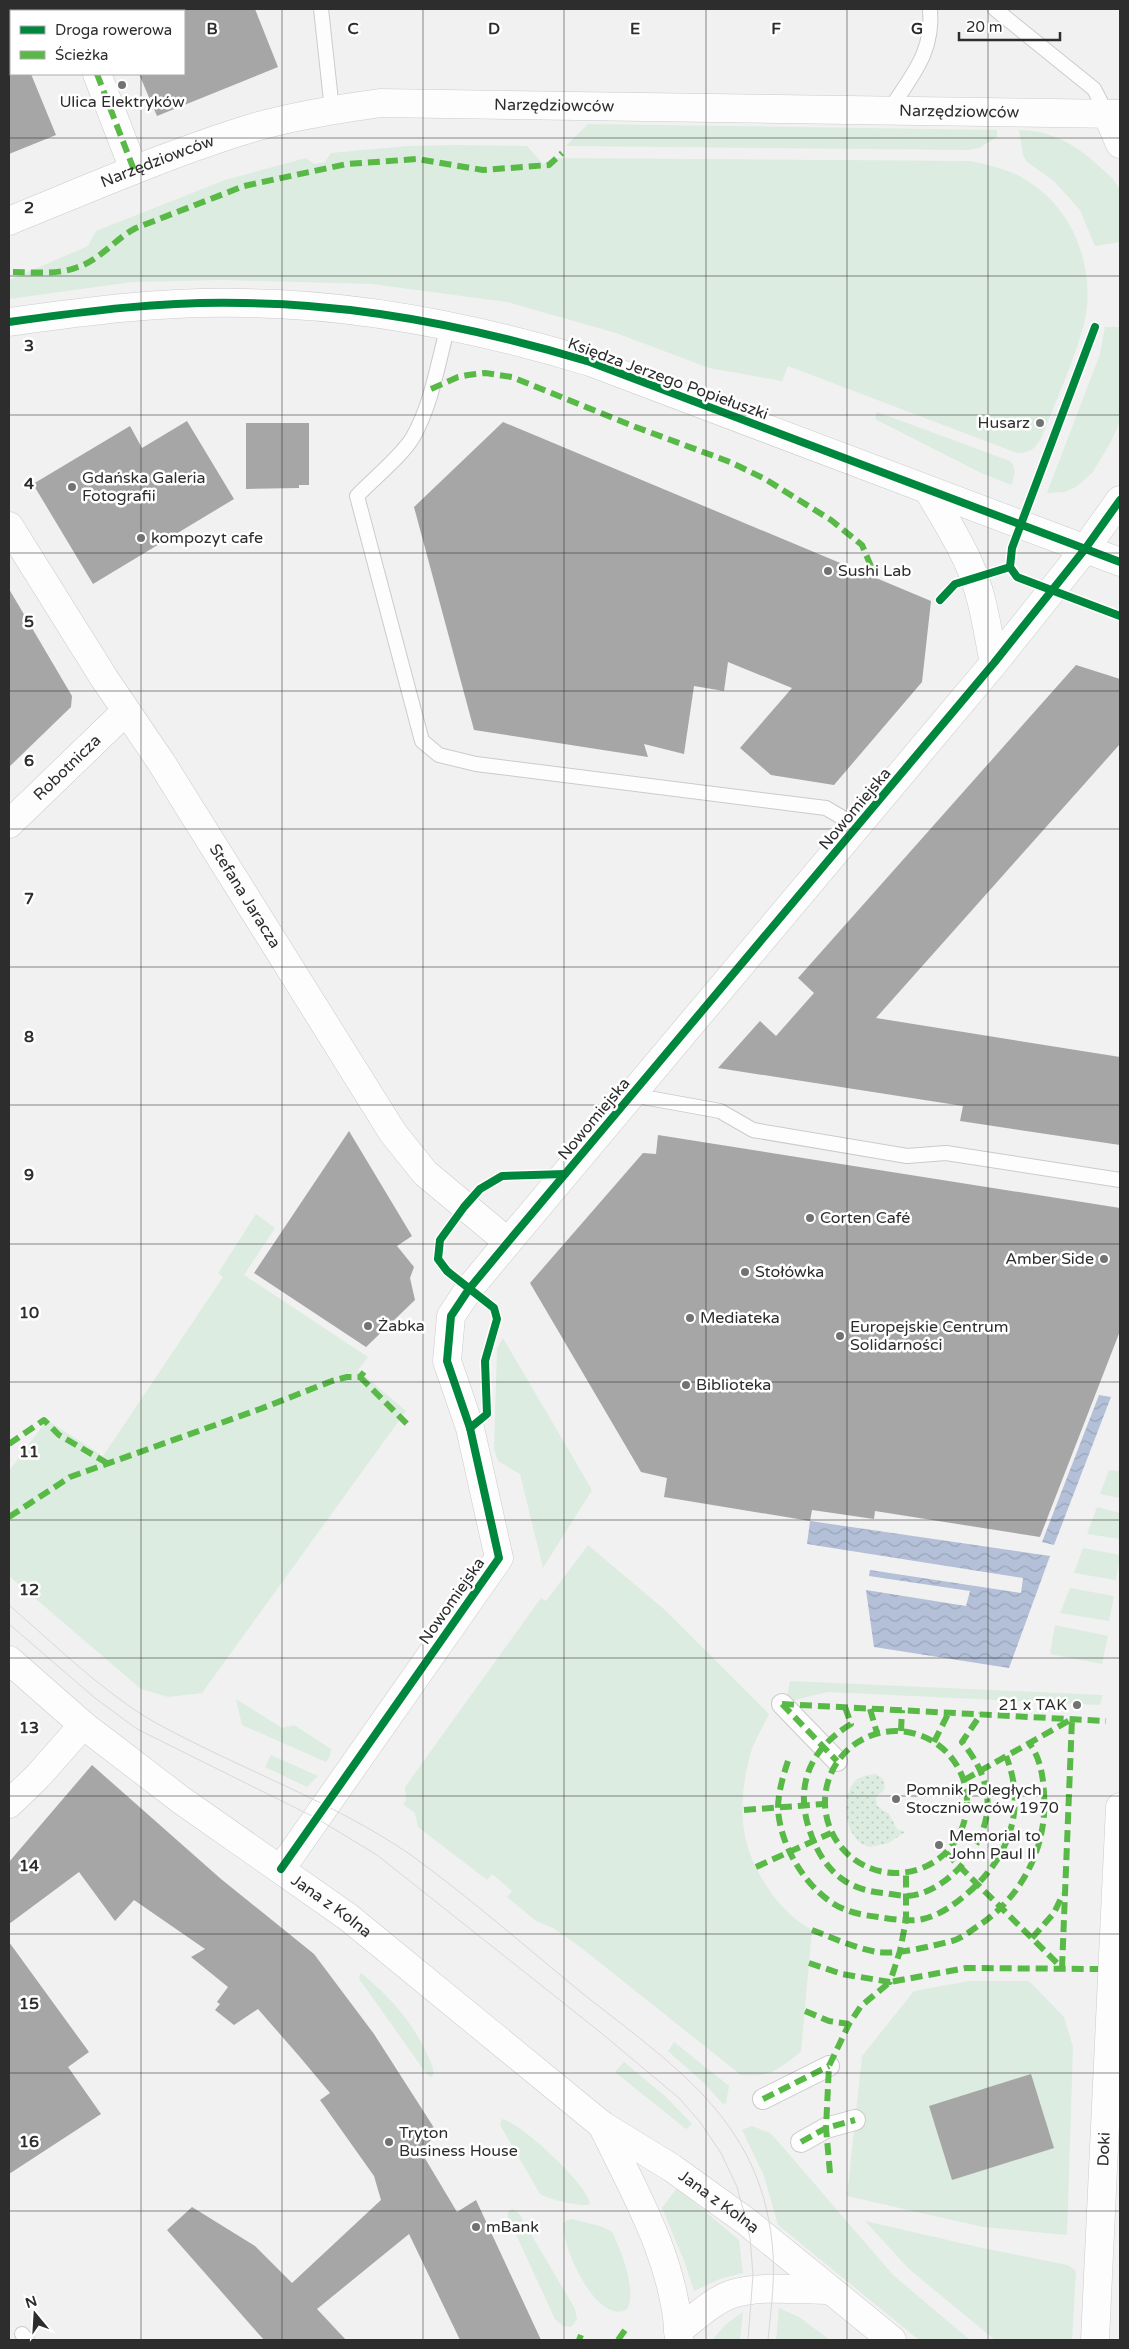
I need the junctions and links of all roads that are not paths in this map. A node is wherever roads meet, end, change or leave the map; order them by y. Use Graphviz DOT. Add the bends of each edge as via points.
graph roads {
  1 [pos="321,9"];
  2 [pos="930,9"];
  3 [pos="995,9"];
  4 [pos="97,75"];
  5 [pos="332,110"];
  6 [pos="889,111"];
  7 [pos="1114,114"];
  8 [pos="1120,144"];
  9 [pos="134,170"];
  10 [pos="9,221"];
  11 [pos="9,322"];
  12 [pos="448,326"];
  13 [pos="928,490"];
  14 [pos="1120,500"];
  15 [pos="9,526"];
  16 [pos="1084,549"];
  17 [pos="1120,562"];
  18 [pos="994,663"];
  19 [pos="126,711"];
  20 [pos="9,824"];
  21 [pos="858,827"];
  22 [pos="632,1096"];
  23 [pos="1120,1180"];
  24 [pos="508,1242"];
  25 [pos="9,1660"];
  26 [pos="782,1704"];
  27 [pos="83,1724"];
  28 [pos="837,1761"];
  29 [pos="9,1804"];
  30 [pos="1120,1807"];
  31 [pos="281,1869"];
  32 [pos="829,2066"];
  33 [pos="763,2099"];
  34 [pos="856,2120"];
  35 [pos="602,2125"];
  36 [pos="801,2142"];
  37 [pos="828,2290"];
  38 [pos="679,2336"];
  39 [pos="892,2340"];
  40 [pos="1096,2340"];
  1 -- 5 [label="lane"];
  2 -- 6 [label="lane" via="932,27 926,52"];
  3 -- 7 [label="lane" via="1094,89"];
  4 -- 9 [label="street"];
  5 -- 6 [label="street, Narzędziowców" via="380,103 427,102"];
  5 -- 9 [label="street, Narzędziowców" via="240,132"];
  6 -- 7 [label="street, Narzędziowców"];
  7 -- 8 [label="street"];
  9 -- 10 [label="street, Narzędziowców"];
  11 -- 12 [label="street, Księdza Jerzego Popiełuszki" via="104,308 243,302 346,310"];
  12 -- 13 [label="street, Księdza Jerzego Popiełuszki" via="590,362"];
  12 -- 21 [label="lane" via="431,389 412,438 357,496 422,741 440,755 476,764 826,808"];
  13 -- 16 [label="street, Księdza Jerzego Popiełuszki"];
  13 -- 18 [label="street" via="968,561"];
  14 -- 16 [label="street, Nowomiejska"];
  15 -- 19 [label="street, Stefana Jaracza"];
  16 -- 17 [label="street, Księdza Jerzego Popiełuszki"];
  16 -- 18 [label="street, Nowomiejska"];
  18 -- 21 [label="street, Nowomiejska"];
  19 -- 20 [label="street, Robotnicza"];
  19 -- 24 [label="street, Stefana Jaracza" via="392,1132 425,1173"];
  21 -- 22 [label="street, Nowomiejska"];
  22 -- 23 [label="lane" via="720,1111 753,1130 908,1156 946,1152"];
  22 -- 24 [label="street, Nowomiejska"];
  24 -- 31 [label="street, Nowomiejska" via="451,1316 446,1361 470,1428 499,1558"];
  25 -- 27 [label="street, Jana z Kolna"];
  26 -- 28 [label="street"];
  27 -- 29 [label="street"];
  27 -- 31 [label="street, Jana z Kolna" via="181,1800"];
  30 -- 40 [label="street, Doki"];
  31 -- 35 [label="street, Jana z Kolna" via="348,1917"];
  32 -- 33 [label="street"];
  34 -- 36 [label="street" via="826,2128"];
  35 -- 37 [label="street, Jana z Kolna" via="672,2168 740,2217"];
  35 -- 38 [label="street, Jana z Kolna" via="655,2232"];
  37 -- 38 [label="street" via="752,2290 732,2294 714,2303"];
  37 -- 39 [label="street, Jana z Kolna"];
}
